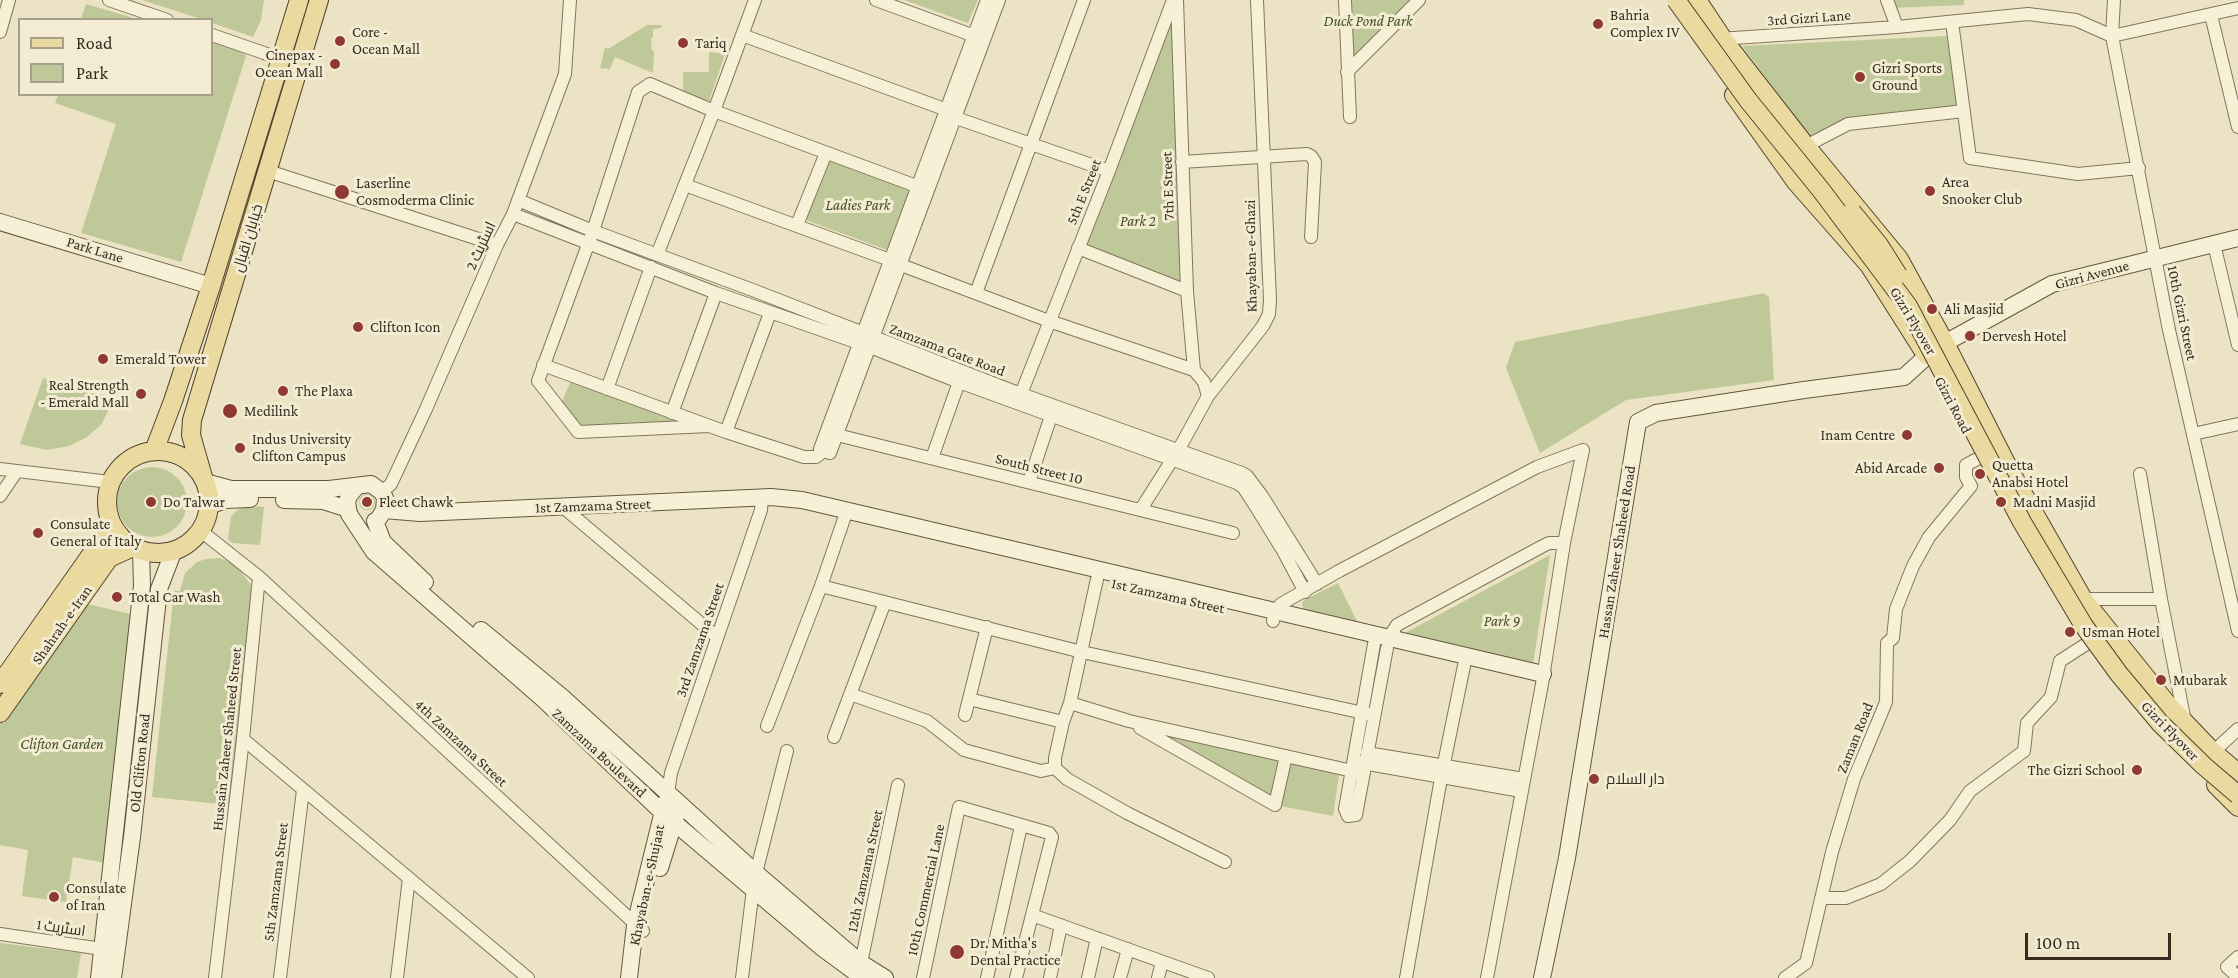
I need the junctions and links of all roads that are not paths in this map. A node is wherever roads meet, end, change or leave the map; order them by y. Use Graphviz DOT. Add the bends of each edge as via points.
graph roads {
  1 [pos="9,0"];
  2 [pos="109,0"];
  3 [pos="299,0"];
  4 [pos="319,0"];
  5 [pos="570,0"];
  6 [pos="755,0"];
  7 [pos="876,0"];
  8 [pos="987,0"];
  9 [pos="999,0"];
  10 [pos="1084,0"];
  11 [pos="1175,0"];
  12 [pos="1257,0"];
  13 [pos="1346,0"];
  14 [pos="1419,0"];
  15 [pos="1670,0"];
  16 [pos="1676,0"];
  17 [pos="1687,0"];
  18 [pos="1697,0"];
  19 [pos="1887,0"];
  20 [pos="2026,0"];
  21 [pos="2114,0"];
  22 [pos="2238,8"];
  23 [pos="2028,14"];
  24 [pos="2211,15"];
  25 [pos="161,18"];
  26 [pos="1952,22"];
  27 [pos="1897,27"];
  28 [pos="0,32"];
  29 [pos="213,35"];
  30 [pos="742,35"];
  31 [pos="2112,36"];
  32 [pos="979,38"];
  33 [pos="1722,38"];
  34 [pos="1700,47"];
  35 [pos="281,60"];
  36 [pos="1347,72"];
  37 [pos="714,111"];
  38 [pos="1964,111"];
  39 [pos="951,114"];
  40 [pos="1350,117"];
  41 [pos="2238,127"];
  42 [pos="1031,145"];
  43 [pos="1806,146"];
  44 [pos="826,153"];
  45 [pos="1263,157"];
  46 [pos="1182,162"];
  47 [pos="2139,168"];
  48 [pos="268,171"];
  49 [pos="1109,171"];
  50 [pos="685,185"];
  51 [pos="918,187"];
  52 [pos="518,200"];
  53 [pos="513,214"];
  54 [pos="0,222"];
  55 [pos="797,225"];
  56 [pos="909,228"];
  57 [pos="590,237"];
  58 [pos="1311,237"];
  59 [pos="2238,238"];
  60 [pos="626,244"];
  61 [pos="2214,244"];
  62 [pos="497,246"];
  63 [pos="1078,248"];
  64 [pos="657,255"];
  65 [pos="621,256"];
  66 [pos="2155,258"];
  67 [pos="896,263"];
  68 [pos="651,267"];
  69 [pos="211,286"];
  70 [pos="750,289"];
  71 [pos="1187,291"];
  72 [pos="716,293"];
  73 [pos="976,293"];
  74 [pos="744,303"];
  75 [pos="770,313"];
  76 [pos="1049,321"];
  77 [pos="867,341"];
  78 [pos="1945,343"];
  79 [pos="2238,345"];
  80 [pos="1927,356"];
  81 [pos="543,365"];
  82 [pos="937,368"];
  83 [pos="1194,370"];
  84 [pos="959,382"];
  85 [pos="607,389"];
  86 [pos="1021,394"];
  87 [pos="1208,396"];
  88 [pos="196,404"];
  89 [pos="672,413"];
  90 [pos="1051,416"];
  91 [pos="2238,424"];
  92 [pos="709,426"];
  93 [pos="163,428"];
  94 [pos="726,432"];
  95 [pos="2193,434"];
  96 [pos="837,435"];
  97 [pos="1179,449"];
  98 [pos="154,451"];
  99 [pos="824,451"];
  100 [pos="1981,457"];
  101 [pos="932,458"];
  102 [pos="1172,461"];
  103 [pos="0,469"];
  104 [pos="17,471"];
  105 [pos="2140,474"];
  106 [pos="204,479"];
  107 [pos="110,482"];
  108 [pos="1029,482"];
  109 [pos="357,486"];
  110 [pos="382,492"];
  111 [pos="0,496"];
  112 [pos="762,498"];
  113 [pos="209,506"];
  114 [pos="564,508"];
  115 [pos="1141,509"];
  116 [pos="349,512"];
  117 [pos="846,515"];
  118 [pos="380,516"];
  119 [pos="112,525"];
  120 [pos="201,531"];
  121 [pos="1233,533"];
  122 [pos="1564,543"];
  123 [pos="137,548"];
  124 [pos="174,550"];
  125 [pos="1036,560"];
  126 [pos="259,577"];
  127 [pos="1097,579"];
  128 [pos="1317,584"];
  129 [pos="822,586"];
  130 [pos="1148,586"];
  131 [pos="1305,592"];
  132 [pos="2083,599"];
  133 [pos="2161,599"];
  134 [pos="885,602"];
  135 [pos="1274,616"];
  136 [pos="987,627"];
  137 [pos="2238,630"];
  138 [pos="717,637"];
  139 [pos="1383,643"];
  140 [pos="2088,643"];
  141 [pos="1082,652"];
  142 [pos="1465,661"];
  143 [pos="1542,679"];
  144 [pos="0,684"];
  145 [pos="850,694"];
  146 [pos="969,699"];
  147 [pos="3,703"];
  148 [pos="1070,703"];
  149 [pos="1367,714"];
  150 [pos="965,715"];
  151 [pos="1063,722"];
  152 [pos="1129,722"];
  153 [pos="2185,722"];
  154 [pos="767,726"];
  155 [pos="2238,729"];
  156 [pos="834,737"];
  157 [pos="243,739"];
  158 [pos="787,752"];
  159 [pos="2213,752"];
  160 [pos="1286,756"];
  161 [pos="1360,765"];
  162 [pos="1055,768"];
  163 [pos="1442,773"];
  164 [pos="2238,774"];
  165 [pos="2238,781"];
  166 [pos="898,785"];
  167 [pos="1523,785"];
  168 [pos="303,790"];
  169 [pos="674,798"];
  170 [pos="2237,801"];
  171 [pos="669,817"];
  172 [pos="1021,826"];
  173 [pos="1224,862"];
  174 [pos="409,878"];
  175 [pos="754,881"];
  176 [pos="1821,898"];
  177 [pos="1032,915"];
  178 [pos="1062,925"];
  179 [pos="639,928"];
  180 [pos="0,934"];
  181 [pos="1097,938"];
  182 [pos="1128,949"];
  183 [pos="110,950"];
  184 [pos="2238,957"];
  185 [pos="1162,962"];
  186 [pos="512,964"];
  187 [pos="860,974"];
  188 [pos="1190,975"];
  189 [pos="2238,977"];
  190 [pos="99,978"];
  191 [pos="113,978"];
  192 [pos="215,978"];
  193 [pos="280,978"];
  194 [pos="397,978"];
  195 [pos="511,978"];
  196 [pos="528,978"];
  197 [pos="629,978"];
  198 [pos="638,978"];
  199 [pos="741,978"];
  200 [pos="885,978"];
  201 [pos="922,978"];
  202 [pos="987,978"];
  203 [pos="1016,978"];
  204 [pos="1050,978"];
  205 [pos="1088,978"];
  206 [pos="1120,978"];
  207 [pos="1158,978"];
  208 [pos="1208,978"];
  209 [pos="1406,978"];
  210 [pos="1486,978"];
  211 [pos="1542,978"];
  212 [pos="1785,978"];
  1 -- 28 [label="street"];
  2 -- 25 [label="street"];
  3 -- 35 [label="main road, خیابان اقبال"];
  4 -- 48 [label="main road, خیابان اقبال"];
  5 -- 52 [label="street, اسٹریٹ 2" via="565,74"];
  6 -- 30 [label="street"];
  7 -- 32 [label="street"];
  8 -- 32 [label="street"];
  9 -- 32 [label="street"];
  10 -- 42 [label="street"];
  11 -- 46 [label="street, 7th E Street"];
  11 -- 49 [label="street, 5th E Street"];
  12 -- 45 [label="street, Khayaban-e-Ghazi"];
  13 -- 36 [label="street"];
  14 -- 36 [label="street"];
  15 -- 34 [label="main road, Gizri Road"];
  16 -- 170 [label="main road, Gizri Flyover, bridge" via="1748,100 1908,306 2022,522 2084,626 2160,723"];
  17 -- 165 [label="main road, Gizri Flyover, bridge" via="1879,245 1919,308 2047,554 2085,615 2168,717"];
  18 -- 33 [label="main road, Gizri Road"];
  19 -- 27 [label="street"];
  20 -- 23 [label="street"];
  21 -- 31 [label="street, 10th Gizri Street"];
  22 -- 24 [label="street"];
  23 -- 26 [label="street, 3rd Gizri Lane"];
  23 -- 31 [label="street, 3rd Gizri Lane" via="2076,20"];
  24 -- 31 [label="street"];
  24 -- 41 [label="street"];
  26 -- 27 [label="street, 3rd Gizri Lane"];
  26 -- 38 [label="street"];
  27 -- 33 [label="street, 3rd Gizri Lane"];
  29 -- 35 [label="street"];
  30 -- 37 [label="street"];
  30 -- 39 [label="street"];
  31 -- 47 [label="street, 10th Gizri Street"];
  32 -- 39 [label="street"];
  33 -- 34 [label="street, 3rd Gizri Lane"];
  33 -- 43 [label="main road, Gizri Road"];
  34 -- 80 [label="main road, Gizri Road" via="1796,182 1869,265"];
  35 -- 69 [label="main road, خیابان اقبال"];
  36 -- 40 [label="street"];
  37 -- 44 [label="street"];
  37 -- 50 [label="street"];
  37 -- 57 [label="street" via="650,84 638,92"];
  38 -- 43 [label="street" via="1848,123"];
  38 -- 47 [label="street" via="1970,158 2078,174"];
  39 -- 42 [label="street"];
  39 -- 51 [label="street"];
  39 -- 56 [label="street"];
  42 -- 49 [label="street"];
  42 -- 73 [label="street"];
  43 -- 78 [label="main road, Gizri Road" via="1899,259"];
  44 -- 51 [label="street"];
  44 -- 55 [label="street"];
  45 -- 46 [label="street"];
  45 -- 58 [label="street" via="1307,154 1315,162"];
  45 -- 87 [label="street, Khayaban-e-Ghazi" via="1269,314"];
  46 -- 71 [label="street, 7th E Street"];
  47 -- 66 [label="street, 10th Gizri Street"];
  48 -- 62 [label="street"];
  48 -- 88 [label="main road, خیابان اقبال"];
  49 -- 63 [label="street, 5th E Street"];
  50 -- 55 [label="street"];
  50 -- 64 [label="street"];
  51 -- 56 [label="street"];
  52 -- 53 [label="street, اسٹریٹ 2"];
  52 -- 57 [label="street, Zamzama Gate Road"];
  53 -- 57 [label="street, Zamzama Gate Road"];
  53 -- 62 [label="street, اسٹریٹ 2"];
  54 -- 69 [label="street, Park Lane"];
  55 -- 67 [label="street"];
  56 -- 67 [label="street"];
  57 -- 60 [label="street, Zamzama Gate Road"];
  57 -- 65 [label="street, Zamzama Gate Road"];
  57 -- 81 [label="street"];
  59 -- 61 [label="street, Gizri Avenue"];
  60 -- 64 [label="street, Zamzama Gate Road"];
  60 -- 65 [label="street"];
  61 -- 66 [label="street, Gizri Avenue"];
  61 -- 79 [label="street"];
  62 -- 110 [label="street, اسٹریٹ 2" via="391,484"];
  63 -- 71 [label="street"];
  63 -- 76 [label="street, 5th E Street"];
  64 -- 70 [label="street, Zamzama Gate Road"];
  65 -- 68 [label="street, Zamzama Gate Road"];
  66 -- 78 [label="street, Gizri Avenue" via="2052,284"];
  66 -- 95 [label="street, 10th Gizri Street"];
  67 -- 73 [label="street"];
  67 -- 77 [label="street"];
  68 -- 72 [label="street, Zamzama Gate Road"];
  68 -- 85 [label="street"];
  69 -- 93 [label="main road, خیابان اقبال"];
  70 -- 74 [label="street"];
  70 -- 77 [label="street, Zamzama Gate Road"];
  71 -- 83 [label="street, 7th E Street"];
  72 -- 74 [label="street, Zamzama Gate Road"];
  72 -- 89 [label="street"];
  73 -- 76 [label="street"];
  74 -- 75 [label="street, Zamzama Gate Road"];
  75 -- 77 [label="street, Zamzama Gate Road"];
  75 -- 94 [label="street"];
  76 -- 83 [label="street"];
  76 -- 86 [label="street, 5th E Street"];
  77 -- 82 [label="street, Zamzama Gate Road"];
  77 -- 96 [label="street"];
  77 -- 99 [label="street" via="820,449"];
  78 -- 80 [label="street, Gizri Avenue"];
  78 -- 132 [label="main road, Gizri Road" via="2011,473"];
  80 -- 100 [label="main road, Gizri Road"];
  80 -- 211 [label="street, Hassan Zaheer Shaheed Road" via="1904,377 1656,413 1638,422 1567,858"];
  81 -- 85 [label="street"];
  81 -- 92 [label="street" via="538,381 578,432"];
  82 -- 84 [label="street, Zamzama Gate Road"];
  82 -- 86 [label="street, Zamzama Gate Road"];
  83 -- 87 [label="street" via="1204,382"];
  84 -- 90 [label="street, Zamzama Gate Road"];
  84 -- 101 [label="street"];
  85 -- 89 [label="street"];
  86 -- 97 [label="street, Zamzama Gate Road"];
  87 -- 97 [label="street, Khayaban-e-Ghazi"];
  88 -- 93 [label="main road" via="180,443 166,445"];
  88 -- 106 [label="main road, خیابان اقبال" via="191,435"];
  89 -- 92 [label="street"];
  90 -- 102 [label="street, Zamzama Gate Road"];
  90 -- 108 [label="street"];
  91 -- 95 [label="street"];
  92 -- 94 [label="street"];
  93 -- 98 [label="main road, خیابان اقبال"];
  94 -- 99 [label="street" via="804,458 816,458"];
  95 -- 137 [label="street, 10th Gizri Street"];
  96 -- 99 [label="street" via="830,453"];
  96 -- 101 [label="street, South Street 10"];
  97 -- 102 [label="street, Khayaban-e-Ghazi"];
  97 -- 128 [label="street, Zamzama Gate Road" via="1247,476"];
  98 -- 106 [label="main road" via="182,457"];
  98 -- 107 [label="main road" via="127,461"];
  100 -- 140 [label="main road, Gizri Road"];
  100 -- 176 [label="street, Zaman Road" via="1966,465 1971,486 1929,537 1896,609 1893,638 1887,643 1886,702 1854,778"];
  101 -- 108 [label="street, South Street 10"];
  102 -- 115 [label="street, Khayaban-e-Ghazi"];
  102 -- 131 [label="street, Zamzama Gate Road" via="1243,487"];
  103 -- 104 [label="street"];
  104 -- 107 [label="street"];
  104 -- 111 [label="street"];
  105 -- 133 [label="street"];
  106 -- 109 [label="street" via="231,489"];
  106 -- 113 [label="main road"];
  107 -- 119 [label="main road" via="107,506"];
  108 -- 115 [label="street, South Street 10"];
  109 -- 110 [label="street" via="372,484"];
  109 -- 116 [label="street" via="348,496"];
  110 -- 118 [label="street" via="385,498"];
  112 -- 114 [label="street, 1st Zamzama Street"];
  112 -- 117 [label="street, 1st Zamzama Street" via="802,500 805,510"];
  112 -- 138 [label="street, 3rd Zamzama Street"];
  113 -- 116 [label="street" via="244,499 323,501"];
  113 -- 120 [label="main road"];
  114 -- 118 [label="street, 1st Zamzama Street"];
  114 -- 138 [label="street"];
  115 -- 121 [label="street, South Street 10"];
  116 -- 118 [label="street" via="363,522"];
  116 -- 171 [label="street, Zamzama Boulevard" via="374,552"];
  117 -- 125 [label="street, 1st Zamzama Street"];
  117 -- 129 [label="street"];
  118 -- 169 [label="street, Zamzama Boulevard" via="382,542"];
  119 -- 123 [label="main road"];
  119 -- 144 [label="main road, Shahrah-e-Iran"];
  120 -- 124 [label="main road"];
  120 -- 126 [label="street"];
  122 -- 128 [label="street" via="1583,450 1537,466"];
  122 -- 139 [label="street" via="1550,543 1397,625"];
  122 -- 143 [label="street"];
  123 -- 124 [label="main road" via="158,553"];
  123 -- 147 [label="main road, Shahrah-e-Iran" via="109,558"];
  123 -- 183 [label="street, Old Clifton Road" via="142,585"];
  124 -- 183 [label="street, Old Clifton Road" via="159,589 132,837"];
  125 -- 127 [label="street, 1st Zamzama Street"];
  125 -- 130 [label="street, 1st Zamzama Street"];
  126 -- 157 [label="street, Hussain Zaheer Shaheed Street"];
  126 -- 179 [label="street, 4th Zamzama Street"];
  127 -- 130 [label="street, 1st Zamzama Street"];
  127 -- 141 [label="street"];
  128 -- 131 [label="street"];
  129 -- 134 [label="street"];
  129 -- 154 [label="street"];
  130 -- 135 [label="street, 1st Zamzama Street"];
  131 -- 135 [label="street" via="1281,604"];
  132 -- 133 [label="street"];
  132 -- 153 [label="main road, Gizri Road"];
  133 -- 153 [label="street"];
  134 -- 136 [label="street"];
  134 -- 145 [label="street"];
  135 -- 139 [label="street, 1st Zamzama Street"];
  136 -- 141 [label="street"];
  136 -- 146 [label="street"];
  138 -- 169 [label="street, 3rd Zamzama Street" via="671,773"];
  139 -- 142 [label="street, 1st Zamzama Street"];
  139 -- 149 [label="street"];
  140 -- 170 [label="main road, Gizri Road" via="2150,720"];
  140 -- 176 [label="street" via="2060,661 2050,697 2027,723 2024,751 1970,791 1950,820 1910,861 1881,884 1846,898"];
  141 -- 148 [label="street"];
  141 -- 149 [label="street"];
  142 -- 143 [label="street, 1st Zamzama Street"];
  142 -- 163 [label="street"];
  143 -- 167 [label="street"];
  145 -- 156 [label="street"];
  145 -- 162 [label="street" via="927,722 964,750 1041,771"];
  146 -- 150 [label="street"];
  146 -- 151 [label="street"];
  148 -- 151 [label="street"];
  148 -- 152 [label="street"];
  149 -- 161 [label="street"];
  151 -- 162 [label="street"];
  152 -- 160 [label="street"];
  152 -- 160 [label="street" via="1275,805"];
  153 -- 159 [label="main road, Gizri Road"];
  155 -- 159 [label="street"];
  157 -- 168 [label="street"];
  157 -- 192 [label="street, Hussain Zaheer Shaheed Street"];
  158 -- 175 [label="street"];
  159 -- 164 [label="main road, Gizri Road"];
  160 -- 161 [label="street"];
  161 -- 163 [label="street"];
  162 -- 173 [label="street" via="1107,802"];
  163 -- 167 [label="street"];
  163 -- 209 [label="street"];
  166 -- 187 [label="street, 12th Zamzama Street"];
  167 -- 210 [label="street"];
  168 -- 174 [label="street"];
  168 -- 193 [label="street, 5th Zamzama Street"];
  169 -- 171 [label="street, Khayaban-e-Shujaat"];
  169 -- 175 [label="street, Zamzama Boulevard"];
  171 -- 175 [label="street, Zamzama Boulevard"];
  171 -- 179 [label="street, Khayaban-e-Shujaat"];
  172 -- 177 [label="street" via="1052,837"];
  172 -- 201 [label="street, 10th Commercial Lane" via="959,807"];
  172 -- 202 [label="street"];
  174 -- 186 [label="street"];
  174 -- 194 [label="street"];
  175 -- 187 [label="street, Zamzama Boulevard"];
  175 -- 199 [label="street"];
  176 -- 212 [label="street, Zaman Road" via="1806,963"];
  177 -- 178 [label="street"];
  177 -- 203 [label="street"];
  178 -- 181 [label="street"];
  178 -- 204 [label="street"];
  179 -- 197 [label="street, Khayaban-e-Shujaat"];
  179 -- 198 [label="street, Khayaban-e-Shujaat"];
  180 -- 183 [label="street, اسٹریٹ 1"];
  181 -- 182 [label="street"];
  181 -- 205 [label="street"];
  182 -- 185 [label="street"];
  182 -- 206 [label="street"];
  183 -- 190 [label="street, Old Clifton Road"];
  183 -- 191 [label="street, Old Clifton Road"];
  184 -- 189 [label="street" via="2227,967"];
  185 -- 188 [label="street"];
  185 -- 207 [label="street"];
  186 -- 195 [label="street"];
  186 -- 196 [label="street"];
  187 -- 200 [label="street, Zamzama Boulevard"];
  188 -- 208 [label="street"];
}
